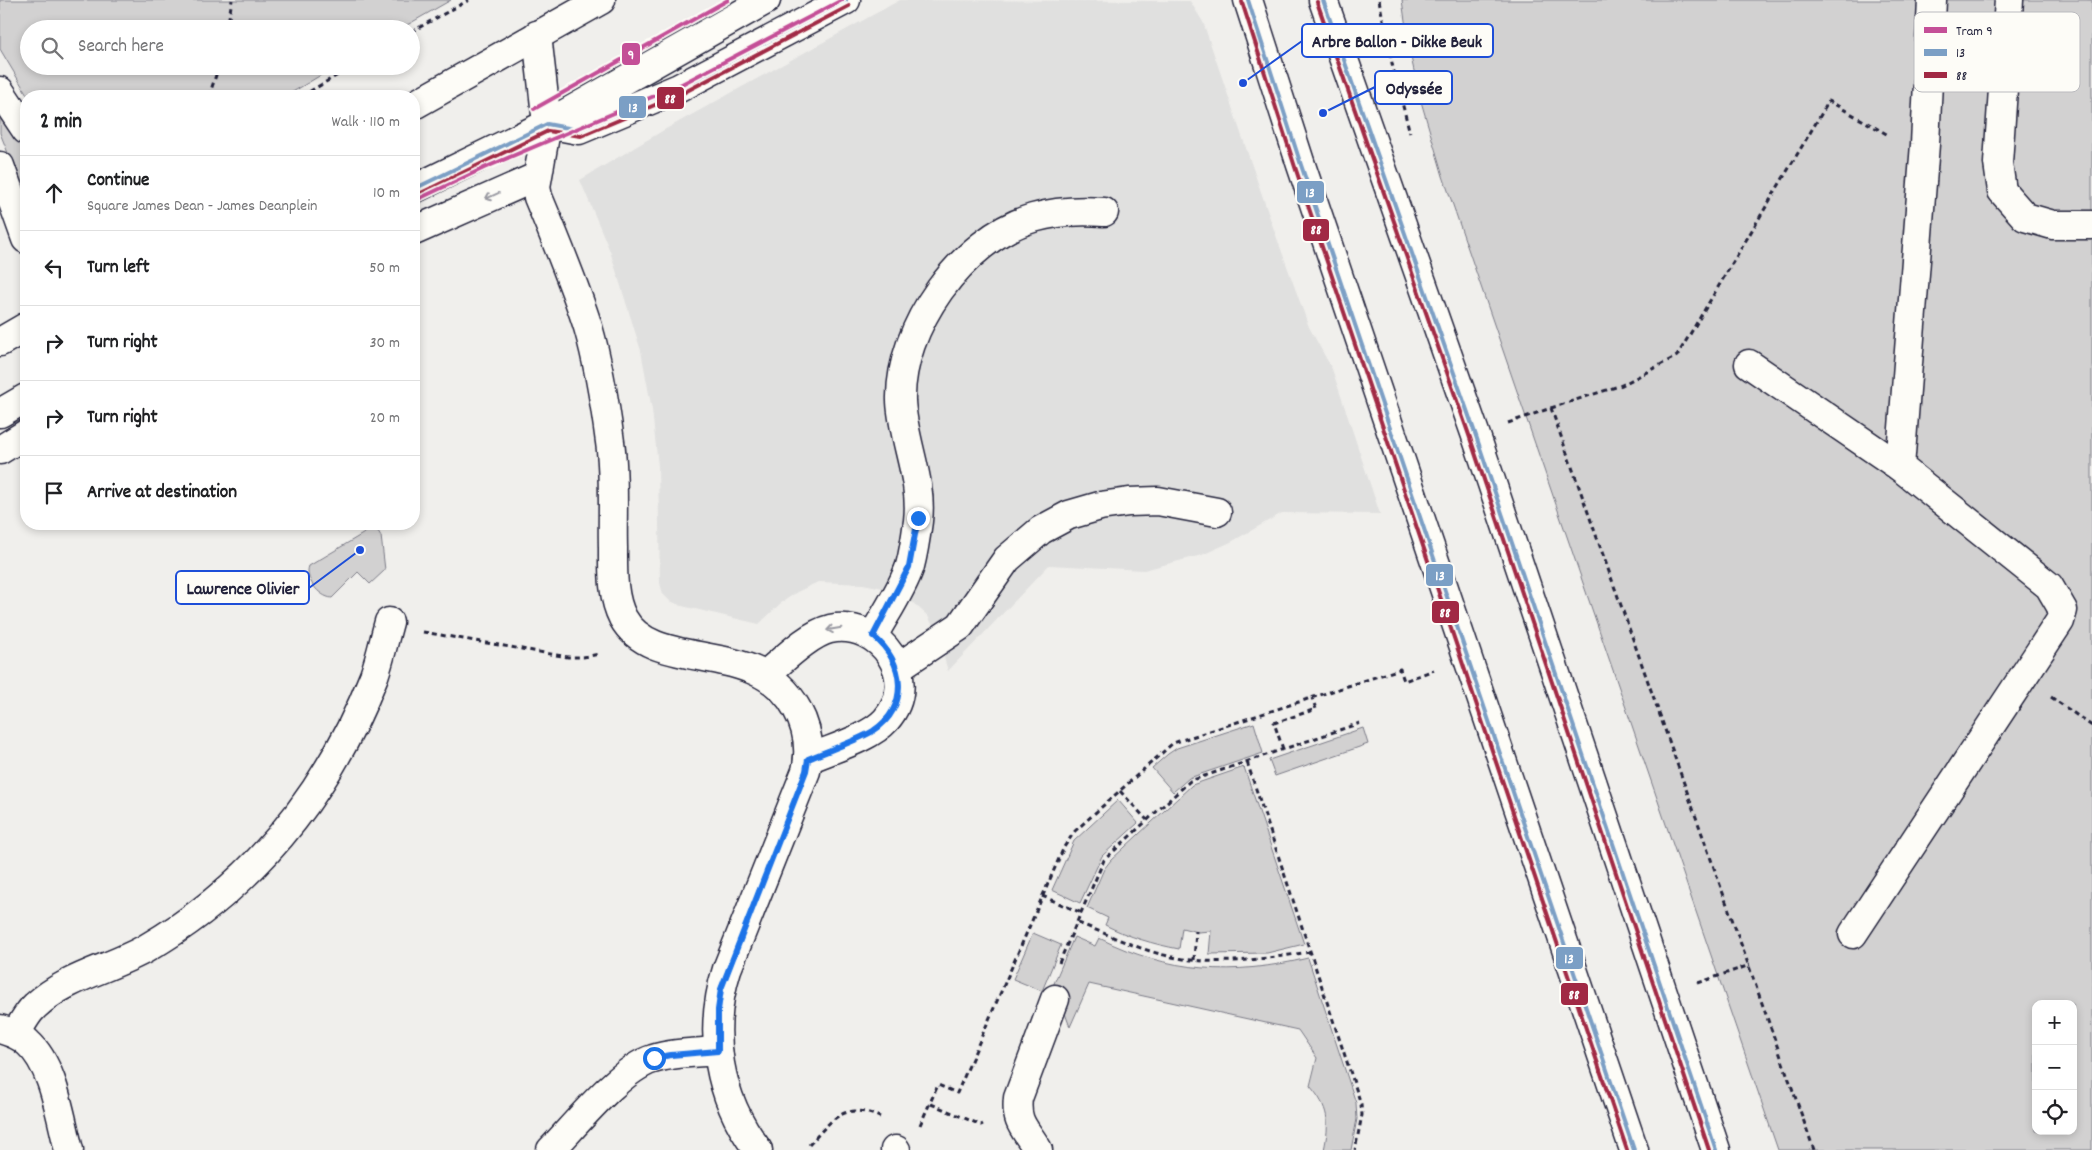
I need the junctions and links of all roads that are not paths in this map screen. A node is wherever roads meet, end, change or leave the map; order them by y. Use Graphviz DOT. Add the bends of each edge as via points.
graph roads {
  1 [pos="601,0"];
  2 [pos="766,0"];
  3 [pos="846,0"];
  4 [pos="1248,0"];
  5 [pos="1323,0"];
  6 [pos="537,35"];
  7 [pos="0,91"];
  8 [pos="1928,92"];
  9 [pos="2003,92"];
  10 [pos="420,102"];
  11 [pos="20,121"];
  12 [pos="547,124"];
  13 [pos="0,166"];
  14 [pos="536,177"];
  15 [pos="420,187"];
  16 [pos="1104,212"];
  17 [pos="20,222"];
  18 [pos="2092,225"];
  19 [pos="420,228"];
  20 [pos="20,330"];
  21 [pos="0,342"];
  22 [pos="1749,364"];
  23 [pos="20,401"];
  24 [pos="0,413"];
  25 [pos="20,438"];
  26 [pos="0,450"];
  27 [pos="1900,467"];
  28 [pos="1217,512"];
  29 [pos="389,622"];
  30 [pos="873,636"];
  31 [pos="897,668"];
  32 [pos="765,675"];
  33 [pos="808,759"];
  34 [pos="1853,934"];
  35 [pos="1055,999"];
  36 [pos="8,1031"];
  37 [pos="718,1051"];
  38 [pos="69,1150"];
  39 [pos="551,1150"];
  40 [pos="758,1150"];
  41 [pos="1038,1150"];
  42 [pos="1634,1150"];
  43 [pos="1716,1150"];
  1 -- 6 [label="main road"];
  2 -- 12 [label="main road"];
  3 -- 12 [label="main road" via="679,88 579,130"];
  4 -- 42 [label="main road"];
  5 -- 43 [label="main road" via="1475,433"];
  6 -- 10 [label="main road"];
  6 -- 12 [label="main road"];
  7 -- 11 [label="main road"];
  8 -- 27 [label="main road"];
  9 -- 18 [label="main road" via="1998,163 2002,191 2025,217 2053,225"];
  12 -- 14 [label="main road"];
  12 -- 15 [label="main road"];
  13 -- 17 [label="main road"];
  14 -- 19 [label="main road, one-way"];
  14 -- 32 [label="main road" via="538,197 578,296 597,365 611,444 613,573 624,619 632,630 663,647 740,664"];
  16 -- 30 [label="main road" via="1056,212 1002,231 976,249 952,274 922,318 904,372 901,400 918,494 915,543 909,567"];
  20 -- 21 [label="main road"];
  22 -- 27 [label="main road"];
  23 -- 24 [label="main road"];
  25 -- 26 [label="main road"];
  27 -- 34 [label="main road" via="2050,586 2063,610 2060,621"];
  28 -- 31 [label="main road" via="1158,501 1100,506 1069,516 1041,530 1007,559 960,626"];
  29 -- 36 [label="main road" via="363,703 336,757 279,841 202,912 144,949 71,981 36,1005"];
  30 -- 31 [label="main road" via="884,645"];
  30 -- 32 [label="main road, one-way" via="843,627 828,630 813,636"];
  31 -- 33 [label="main road" via="900,686 896,703 887,719 873,731"];
  32 -- 33 [label="main road" via="782,686 804,722"];
  33 -- 37 [label="main road" via="723,982 718,1010"];
  35 -- 41 [label="main road" via="1017,1104 1019,1122"];
  36 -- 38 [label="main road" via="28,1042 39,1056 48,1074"];
  37 -- 39 [label="main road" via="671,1055 640,1064 625,1074"];
  37 -- 40 [label="main road" via="729,1099 738,1120"];
}
